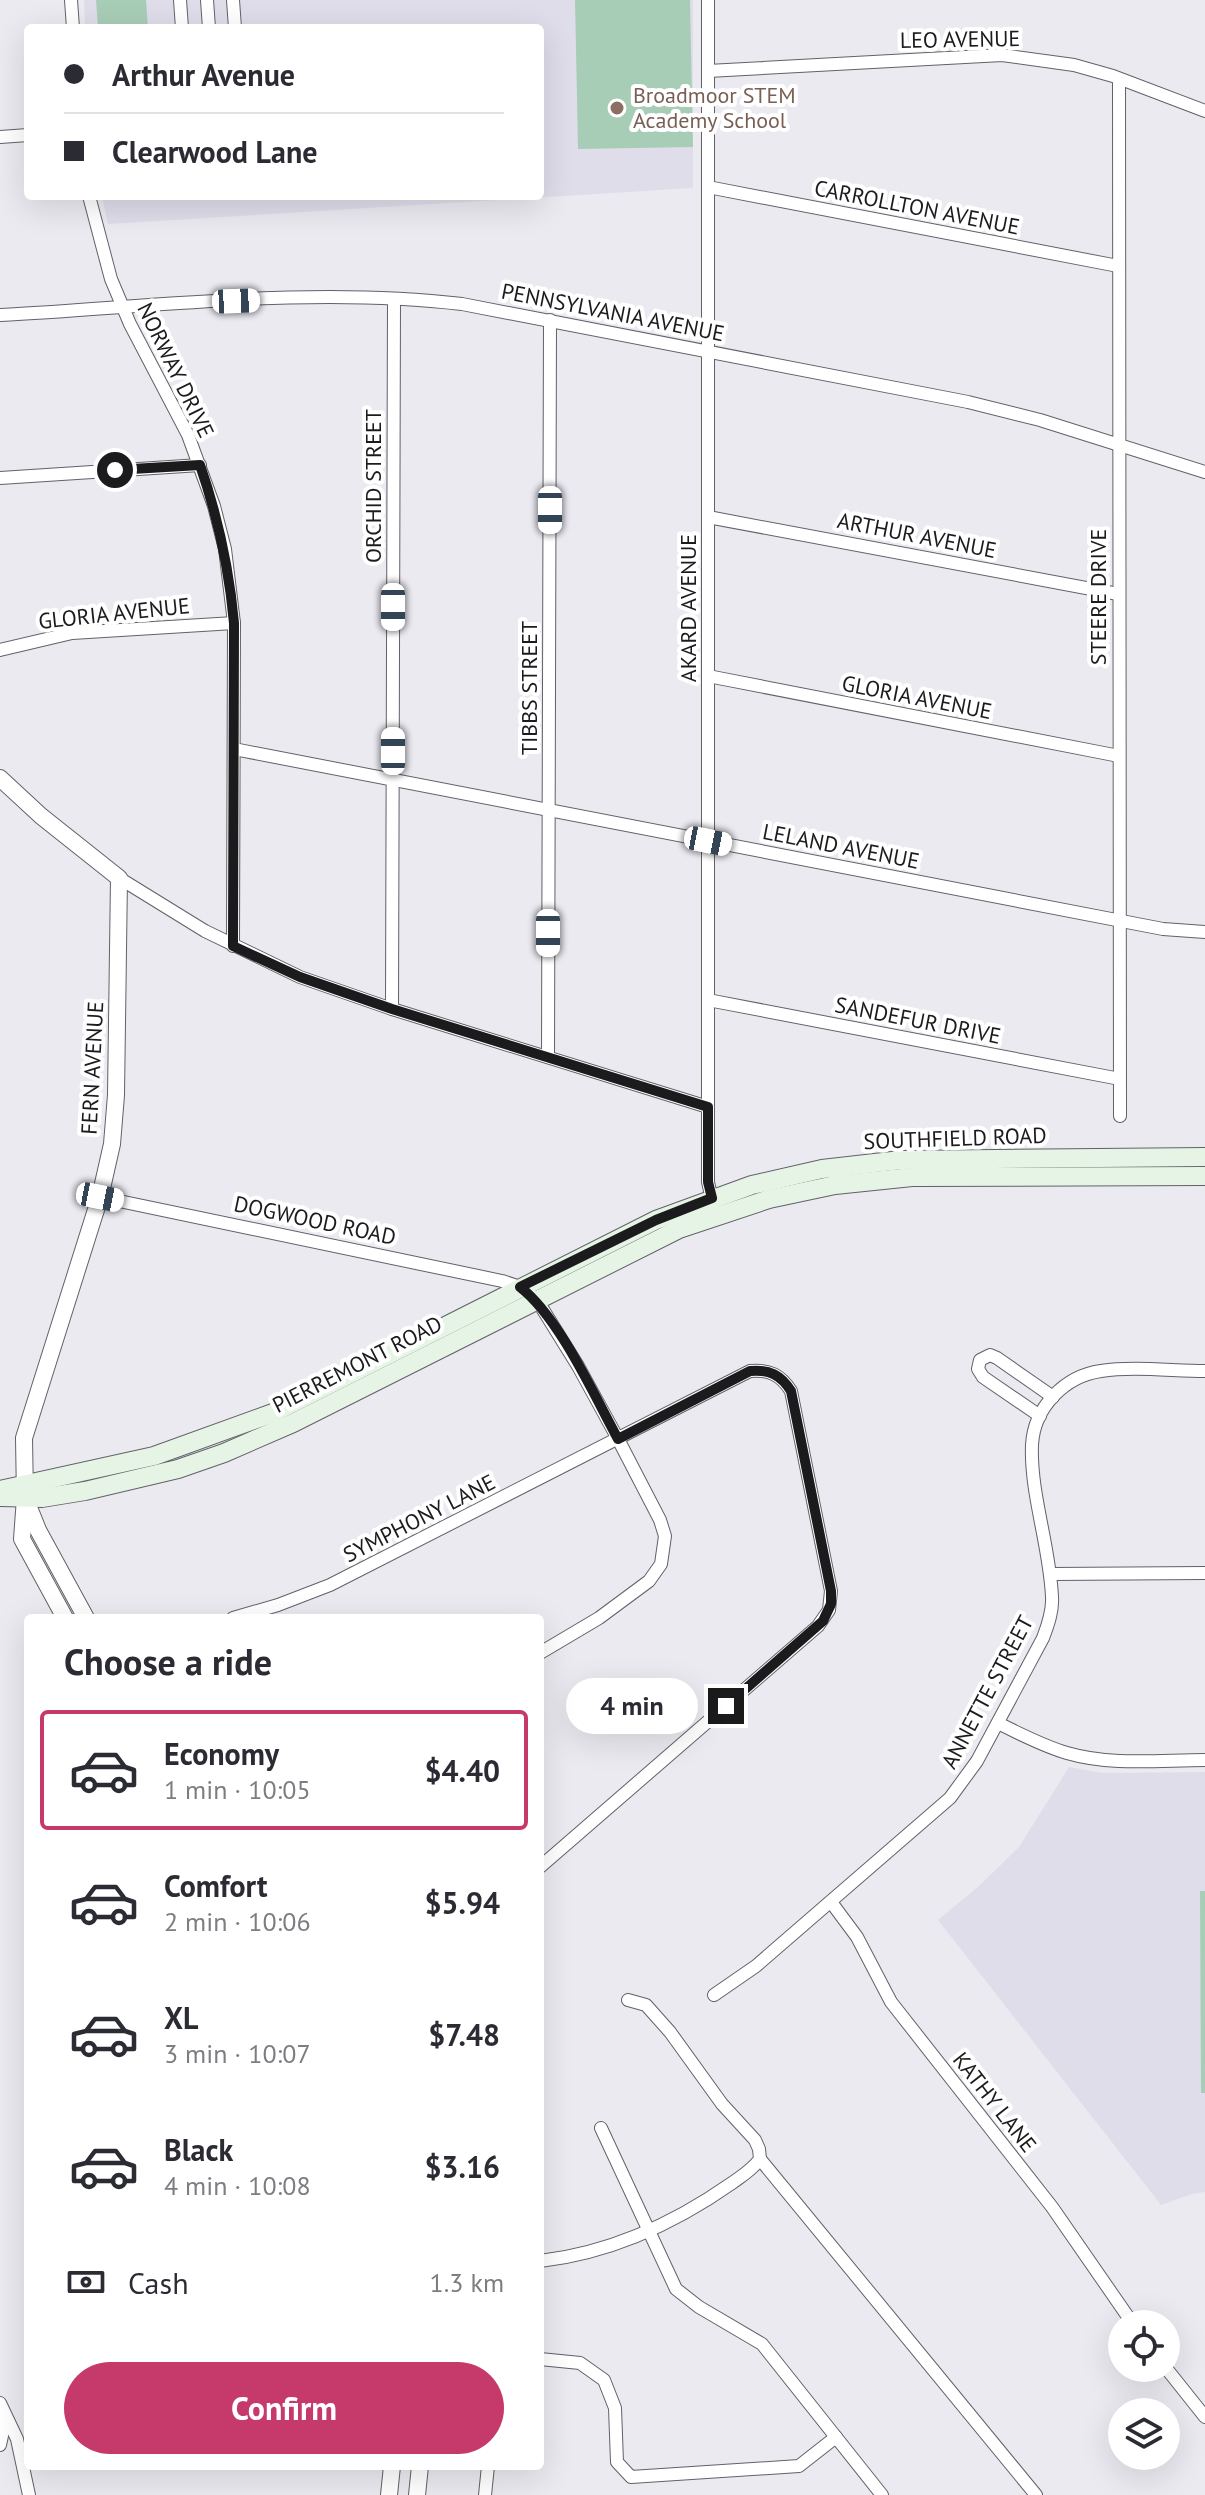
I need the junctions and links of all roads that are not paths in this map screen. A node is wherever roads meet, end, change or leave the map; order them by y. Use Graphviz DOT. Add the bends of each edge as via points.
graph roads {
  1 [pos="71,0"];
  2 [pos="180,0"];
  3 [pos="207,0"];
  4 [pos="233,0"];
  5 [pos="708,0"];
  6 [pos="73,24"];
  7 [pos="182,24"];
  8 [pos="209,24"];
  9 [pos="235,24"];
  10 [pos="708,71"];
  11 [pos="1119,79"];
  12 [pos="1205,111"];
  13 [pos="24,135"];
  14 [pos="0,137"];
  15 [pos="708,187"];
  16 [pos="90,200"];
  17 [pos="1118,266"];
  18 [pos="394,299"];
  19 [pos="123,308"];
  20 [pos="0,315"];
  21 [pos="550,320"];
  22 [pos="708,351"];
  23 [pos="1118,445"];
  24 [pos="200,465"];
  25 [pos="1205,472"];
  26 [pos="0,478"];
  27 [pos="708,517"];
  28 [pos="1118,594"];
  29 [pos="234,623"];
  30 [pos="0,650"];
  31 [pos="708,676"];
  32 [pos="234,749"];
  33 [pos="1119,756"];
  34 [pos="0,778"];
  35 [pos="393,779"];
  36 [pos="548,810"];
  37 [pos="708,841"];
  38 [pos="119,878"];
  39 [pos="1120,921"];
  40 [pos="1205,932"];
  41 [pos="233,946"];
  42 [pos="708,1000"];
  43 [pos="392,1009"];
  44 [pos="548,1057"];
  45 [pos="1120,1079"];
  46 [pos="708,1107"];
  47 [pos="1120,1116"];
  48 [pos="1205,1157"];
  49 [pos="1118,1167"];
  50 [pos="1205,1176"];
  51 [pos="100,1197"];
  52 [pos="714,1206"];
  53 [pos="520,1287"];
  54 [pos="537,1300"];
  55 [pos="475,1321"];
  56 [pos="1205,1371"];
  57 [pos="1053,1397"];
  58 [pos="1040,1416"];
  59 [pos="618,1439"];
  60 [pos="0,1490"];
  61 [pos="25,1492"];
  62 [pos="0,1497"];
  63 [pos="1205,1573"];
  64 [pos="1050,1574"];
  65 [pos="63,1614"];
  66 [pos="84,1614"];
  67 [pos="247,1614"];
  68 [pos="544,1651"];
  69 [pos="998,1723"];
  70 [pos="1205,1760"];
  71 [pos="544,1864"];
  72 [pos="831,1902"];
  73 [pos="714,1995"];
  74 [pos="628,2000"];
  75 [pos="601,2128"];
  76 [pos="760,2159"];
  77 [pos="649,2230"];
  78 [pos="544,2261"];
  79 [pos="1123,2310"];
  80 [pos="544,2359"];
  81 [pos="1177,2382"];
  82 [pos="3,2409"];
  83 [pos="1205,2417"];
  84 [pos="836,2437"];
  85 [pos="0,2445"];
  86 [pos="392,2470"];
  87 [pos="420,2470"];
  88 [pos="488,2470"];
  89 [pos="29,2495"];
  90 [pos="389,2495"];
  91 [pos="417,2495"];
  92 [pos="485,2495"];
  93 [pos="882,2495"];
  94 [pos="1036,2495"];
  1 -- 6 [label="street"];
  2 -- 7 [label="street"];
  3 -- 8 [label="street"];
  4 -- 9 [label="street"];
  5 -- 10 [label="street, AKARD AVENUE"];
  10 -- 11 [label="street, LEO AVENUE" via="1002,55 1074,65"];
  10 -- 15 [label="street, AKARD AVENUE"];
  11 -- 12 [label="street, LEO AVENUE"];
  11 -- 17 [label="street, STEERE DRIVE"];
  13 -- 14 [label="street"];
  15 -- 17 [label="street, CARROLLTON AVENUE"];
  15 -- 22 [label="street, AKARD AVENUE"];
  16 -- 19 [label="street, NORWAY DRIVE"];
  17 -- 23 [label="street, STEERE DRIVE"];
  18 -- 19 [label="street, PENNSYLVANIA AVENUE" via="296,298"];
  18 -- 21 [label="street, PENNSYLVANIA AVENUE" via="462,304"];
  18 -- 35 [label="street, ORCHID STREET"];
  19 -- 20 [label="street, PENNSYLVANIA AVENUE"];
  19 -- 24 [label="street, NORWAY DRIVE"];
  21 -- 22 [label="street, PENNSYLVANIA AVENUE"];
  21 -- 36 [label="street, TIBBS STREET"];
  22 -- 23 [label="street, PENNSYLVANIA AVENUE" via="968,402"];
  22 -- 27 [label="street, AKARD AVENUE"];
  23 -- 25 [label="street, PENNSYLVANIA AVENUE"];
  23 -- 28 [label="street, STEERE DRIVE"];
  24 -- 26 [label="street"];
  24 -- 29 [label="street, NORWAY DRIVE" via="225,549"];
  27 -- 28 [label="street, ARTHUR AVENUE"];
  27 -- 31 [label="street, AKARD AVENUE"];
  28 -- 33 [label="street, STEERE DRIVE"];
  29 -- 30 [label="street, GLORIA AVENUE" via="72,633"];
  29 -- 32 [label="street, NORWAY DRIVE"];
  31 -- 33 [label="street, GLORIA AVENUE"];
  31 -- 37 [label="street, AKARD AVENUE"];
  32 -- 35 [label="street, LELAND AVENUE"];
  32 -- 41 [label="street, NORWAY DRIVE"];
  33 -- 39 [label="street, STEERE DRIVE"];
  34 -- 38 [label="street"];
  35 -- 36 [label="street, LELAND AVENUE"];
  35 -- 43 [label="street, ORCHID STREET"];
  36 -- 37 [label="street, LELAND AVENUE"];
  36 -- 44 [label="street, TIBBS STREET"];
  37 -- 39 [label="street, LELAND AVENUE"];
  37 -- 42 [label="street, AKARD AVENUE"];
  38 -- 41 [label="street"];
  38 -- 51 [label="street, FERN AVENUE" via="115,1115"];
  39 -- 40 [label="street, LELAND AVENUE"];
  39 -- 45 [label="street, STEERE DRIVE"];
  41 -- 43 [label="street" via="300,977"];
  42 -- 45 [label="street, SANDEFUR DRIVE"];
  42 -- 46 [label="street, AKARD AVENUE"];
  43 -- 44 [label="street"];
  44 -- 46 [label="street"];
  45 -- 47 [label="street, STEERE DRIVE"];
  46 -- 52 [label="street, AKARD AVENUE" via="708,1182"];
  48 -- 49 [label="main road, SOUTHFIELD ROAD"];
  49 -- 50 [label="main road, SOUTHFIELD ROAD"];
  49 -- 52 [label="main road, SOUTHFIELD ROAD" via="997,1168 901,1160 846,1175 797,1174"];
  51 -- 53 [label="street, DOGWOOD ROAD"];
  51 -- 61 [label="street, FERN AVENUE" via="24,1438"];
  52 -- 53 [label="main road, PIERREMONT ROAD" via="656,1220"];
  52 -- 54 [label="main road, PIERREMONT ROAD"];
  53 -- 54 [label="street"];
  53 -- 55 [label="main road, PIERREMONT ROAD"];
  54 -- 55 [label="main road, PIERREMONT ROAD"];
  54 -- 59 [label="street"];
  55 -- 61 [label="main road, PIERREMONT ROAD" via="290,1415 261,1439 178,1469 85,1491"];
  56 -- 57 [label="street" via="1104,1370 1078,1377"];
  57 -- 58 [label="street, ANNETTE STREET"];
  57 -- 58 [label="street" via="997,1358 980,1360 983,1377"];
  58 -- 64 [label="street, ANNETTE STREET" via="1032,1456"];
  59 -- 67 [label="street, SYMPHONY LANE" via="330,1585"];
  59 -- 68 [label="street" via="660,1520 665,1545 661,1564 649,1581"];
  59 -- 71 [label="street, SYMPHONY LANE" via="750,1371 772,1372 782,1379 791,1391 831,1604 818,1626"];
  60 -- 61 [label="main road, PIERREMONT ROAD"];
  61 -- 62 [label="main road, PIERREMONT ROAD"];
  61 -- 65 [label="street, FERN AVENUE" via="22,1539"];
  61 -- 66 [label="street, FERN AVENUE" via="38,1530"];
  63 -- 64 [label="street"];
  64 -- 69 [label="street, ANNETTE STREET" via="1052,1600 1043,1638"];
  69 -- 70 [label="street" via="1082,1757"];
  69 -- 72 [label="street, ANNETTE STREET" via="950,1798"];
  72 -- 73 [label="street, ANNETTE STREET"];
  72 -- 79 [label="street, KATHY LANE" via="857,1937 891,2002 1052,2207"];
  74 -- 76 [label="street" via="646,2005 670,2032 755,2140"];
  75 -- 77 [label="street"];
  76 -- 77 [label="street" via="713,2197"];
  76 -- 94 [label="street"];
  77 -- 78 [label="street" via="613,2246"];
  77 -- 84 [label="street" via="676,2289 762,2344"];
  80 -- 84 [label="street" via="580,2363 604,2380 615,2408 617,2462 631,2477 799,2466"];
  81 -- 83 [label="street"];
  82 -- 85 [label="street"];
  82 -- 89 [label="street" via="17,2439"];
  84 -- 93 [label="street"];
  86 -- 90 [label="street"];
  87 -- 91 [label="street"];
  88 -- 92 [label="street"];
}
